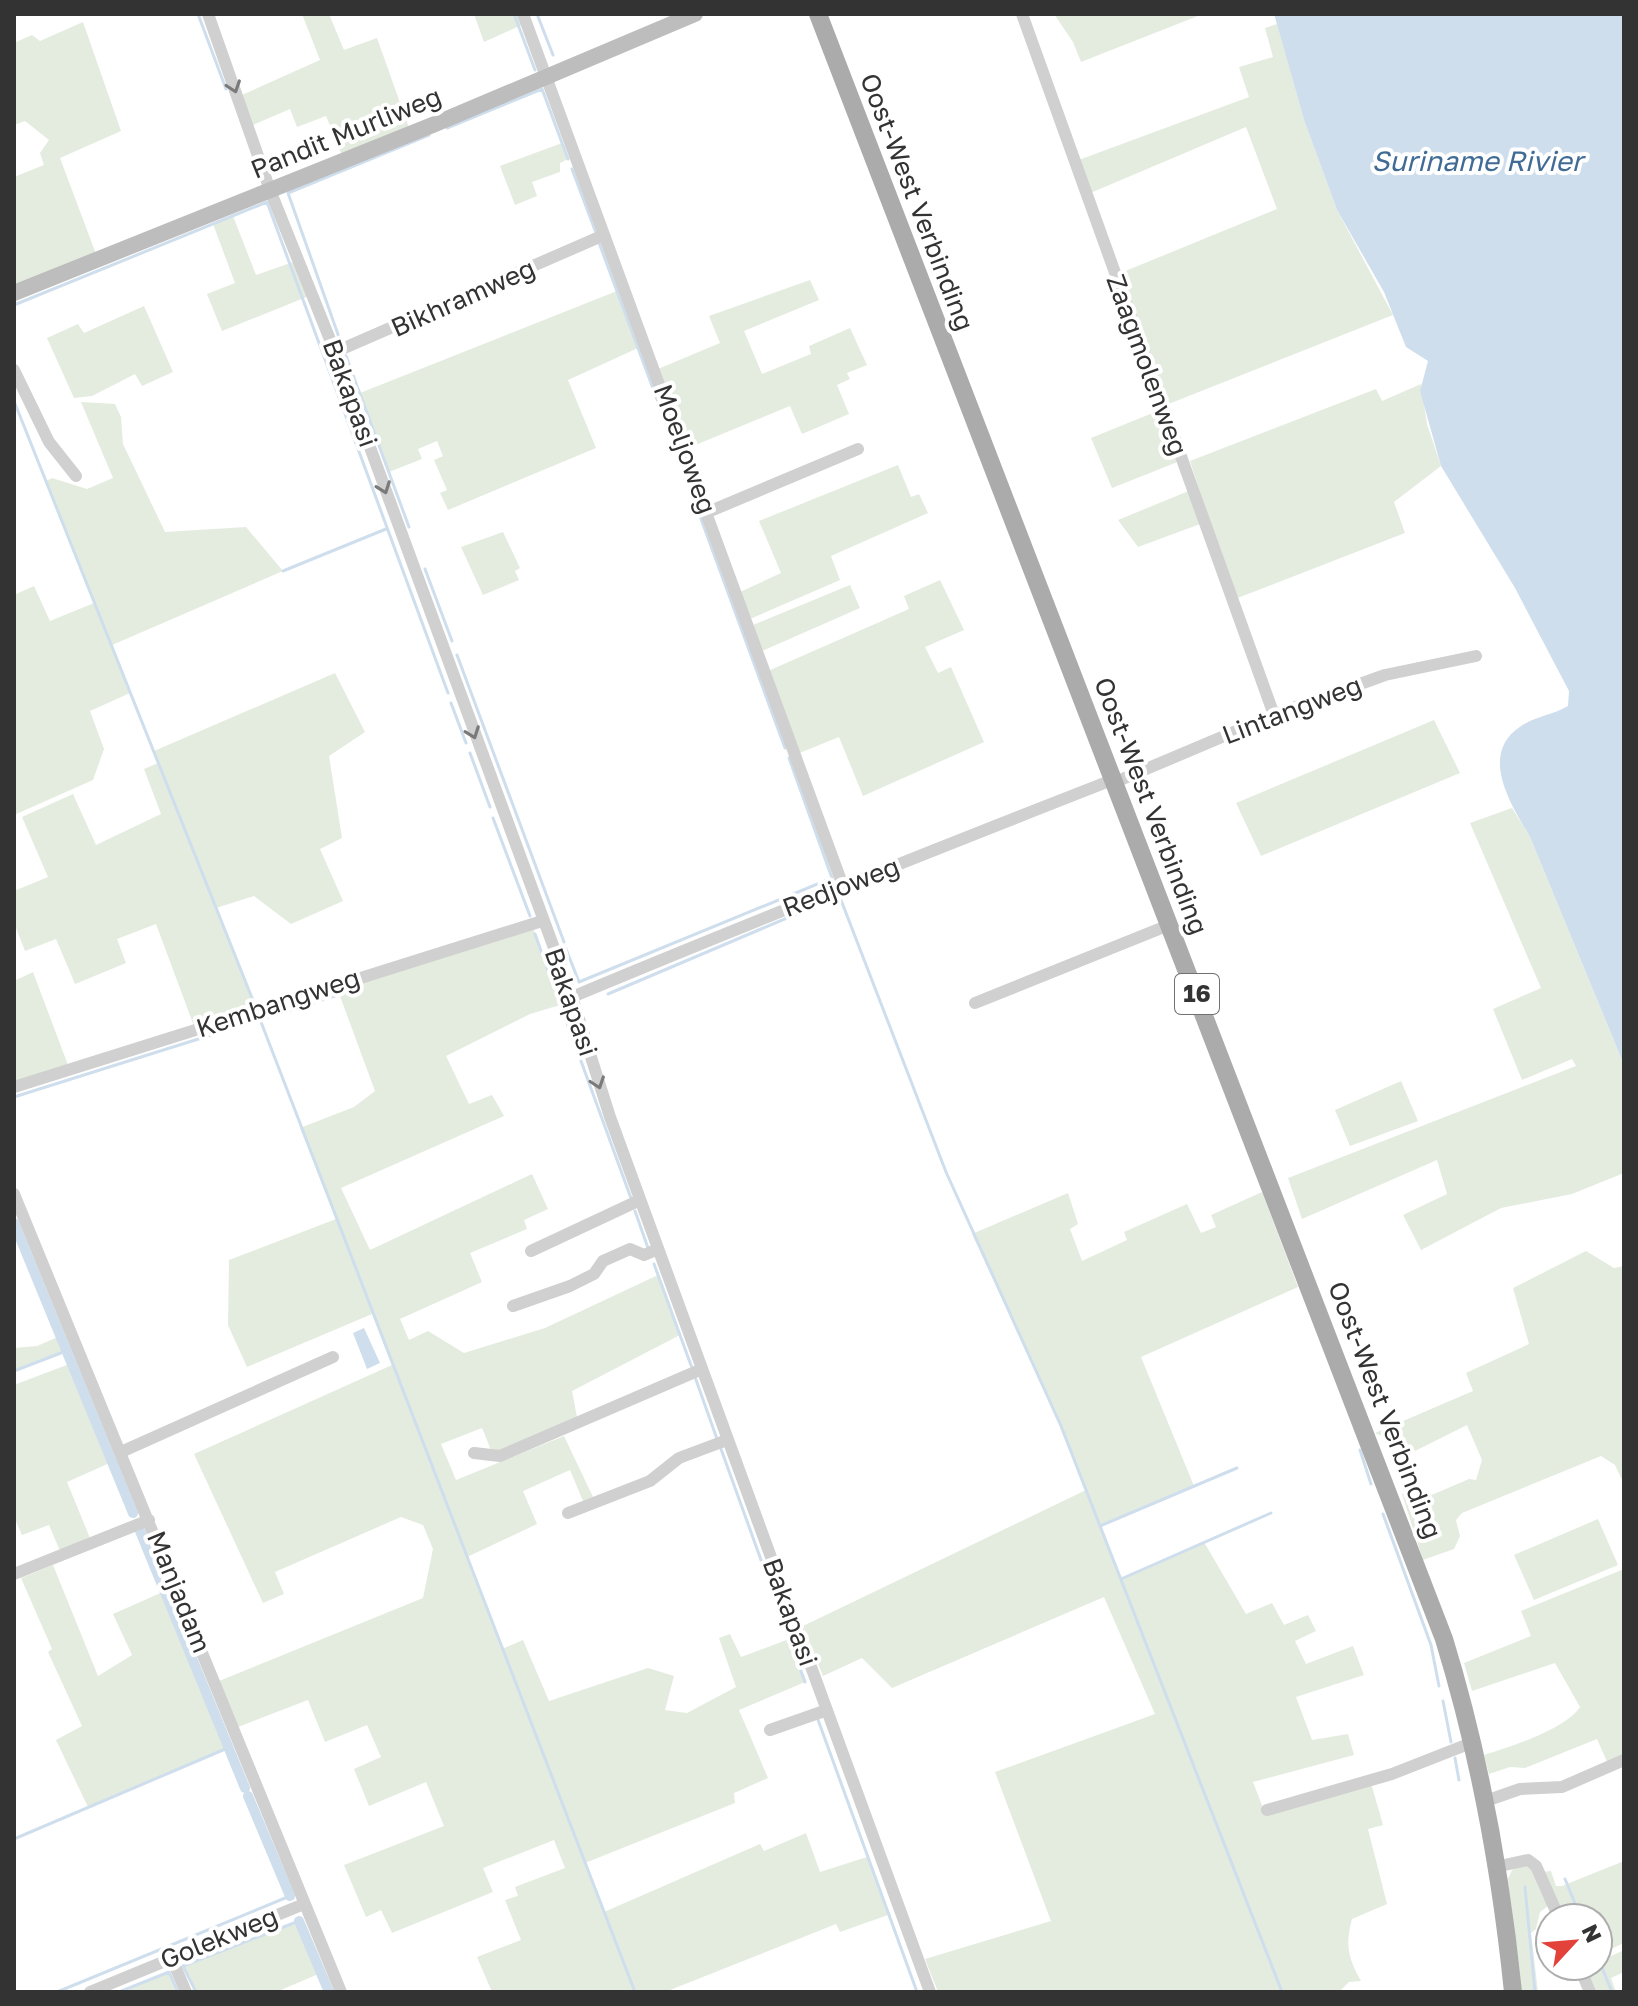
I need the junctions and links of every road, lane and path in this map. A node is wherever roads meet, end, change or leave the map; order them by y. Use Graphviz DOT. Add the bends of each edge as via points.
graph roads {
  1 [pos="208,14"];
  2 [pos="523,14"];
  3 [pos="695,14"];
  4 [pos="818,14"];
  5 [pos="1022,14"];
  6 [pos="546,75"];
  7 [pos="270,190"];
  8 [pos="599,237"];
  9 [pos="14,293"];
  10 [pos="335,352"];
  11 [pos="14,370"];
  12 [pos="858,449"];
  13 [pos="76,476"];
  14 [pos="708,512"];
  15 [pos="1476,656"];
  16 [pos="1274,715"];
  17 [pos="1112,781"];
  18 [pos="843,886"];
  19 [pos="542,921"];
  20 [pos="1169,925"];
  21 [pos="572,997"];
  22 [pos="975,1003"];
  23 [pos="14,1087"];
  24 [pos="14,1194"];
  25 [pos="640,1200"];
  26 [pos="658,1249"];
  27 [pos="531,1251"];
  28 [pos="513,1306"];
  29 [pos="333,1357"];
  30 [pos="702,1369"];
  31 [pos="727,1440"];
  32 [pos="121,1452"];
  33 [pos="474,1453"];
  34 [pos="568,1513"];
  35 [pos="149,1520"];
  36 [pos="14,1574"];
  37 [pos="827,1710"];
  38 [pos="770,1730"];
  39 [pos="1471,1743"];
  40 [pos="1624,1760"];
  41 [pos="1483,1802"];
  42 [pos="1267,1810"];
  43 [pos="1495,1867"];
  44 [pos="1552,1902"];
  45 [pos="304,1904"];
  46 [pos="171,1957"];
  47 [pos="90,1992"];
  48 [pos="186,1992"];
  49 [pos="341,1992"];
  50 [pos="930,1992"];
  51 [pos="1513,1992"];
  1 -- 7 [label="street, Bakapasi, one-way"];
  2 -- 6 [label="street, Moeljoweg"];
  3 -- 6 [label="street, Pandit Murliweg"];
  4 -- 17 [label="main road, Oost-West Verbinding / 16"];
  5 -- 16 [label="street, Zaagmolenweg"];
  6 -- 7 [label="street, Pandit Murliweg"];
  6 -- 8 [label="street, Moeljoweg"];
  7 -- 9 [label="street, Pandit Murliweg"];
  7 -- 10 [label="street, Bakapasi"];
  8 -- 10 [label="street, Bikhramweg"];
  8 -- 14 [label="street, Moeljoweg"];
  10 -- 19 [label="street, Bakapasi, one-way"];
  11 -- 13 [label="street" via="49,442"];
  12 -- 14 [label="street"];
  14 -- 18 [label="street, Moeljoweg"];
  15 -- 16 [label="street, Lintangweg" via="1385,675"];
  16 -- 17 [label="street, Lintangweg"];
  17 -- 18 [label="street, Redjoweg"];
  17 -- 20 [label="main road, Oost-West Verbinding / 16"];
  18 -- 21 [label="street, Redjoweg"];
  19 -- 21 [label="street, Bakapasi"];
  19 -- 23 [label="street, Kembangweg"];
  20 -- 22 [label="street"];
  20 -- 39 [label="main road, Oost-West Verbinding / 16" via="1418,1566 1459,1688"];
  21 -- 25 [label="street, Bakapasi, one-way"];
  24 -- 32 [label="street, Manjadam"];
  25 -- 26 [label="street, Bakapasi"];
  25 -- 27 [label="street"];
  26 -- 28 [label="street" via="644,1255 630,1249 570,1286"];
  26 -- 30 [label="street, Bakapasi"];
  29 -- 32 [label="street"];
  30 -- 31 [label="street, Bakapasi"];
  30 -- 33 [label="street" via="500,1456"];
  31 -- 34 [label="street" via="679,1458 650,1481"];
  31 -- 37 [label="street, Bakapasi"];
  32 -- 35 [label="street, Manjadam"];
  35 -- 36 [label="street"];
  35 -- 45 [label="street, Manjadam"];
  37 -- 38 [label="street"];
  37 -- 50 [label="street, Bakapasi"];
  39 -- 41 [label="main road, Oost-West Verbinding / 16"];
  39 -- 42 [label="street" via="1392,1774"];
  40 -- 41 [label="street" via="1566,1786 1520,1789"];
  41 -- 43 [label="main road, Oost-West Verbinding / 16"];
  43 -- 44 [label="street" via="1528,1860"];
  43 -- 51 [label="main road, Oost-West Verbinding / 16"];
  45 -- 46 [label="street, Golekweg"];
  45 -- 49 [label="street, Manjadam"];
  46 -- 47 [label="street, Golekweg"];
  46 -- 48 [label="street"];
}
